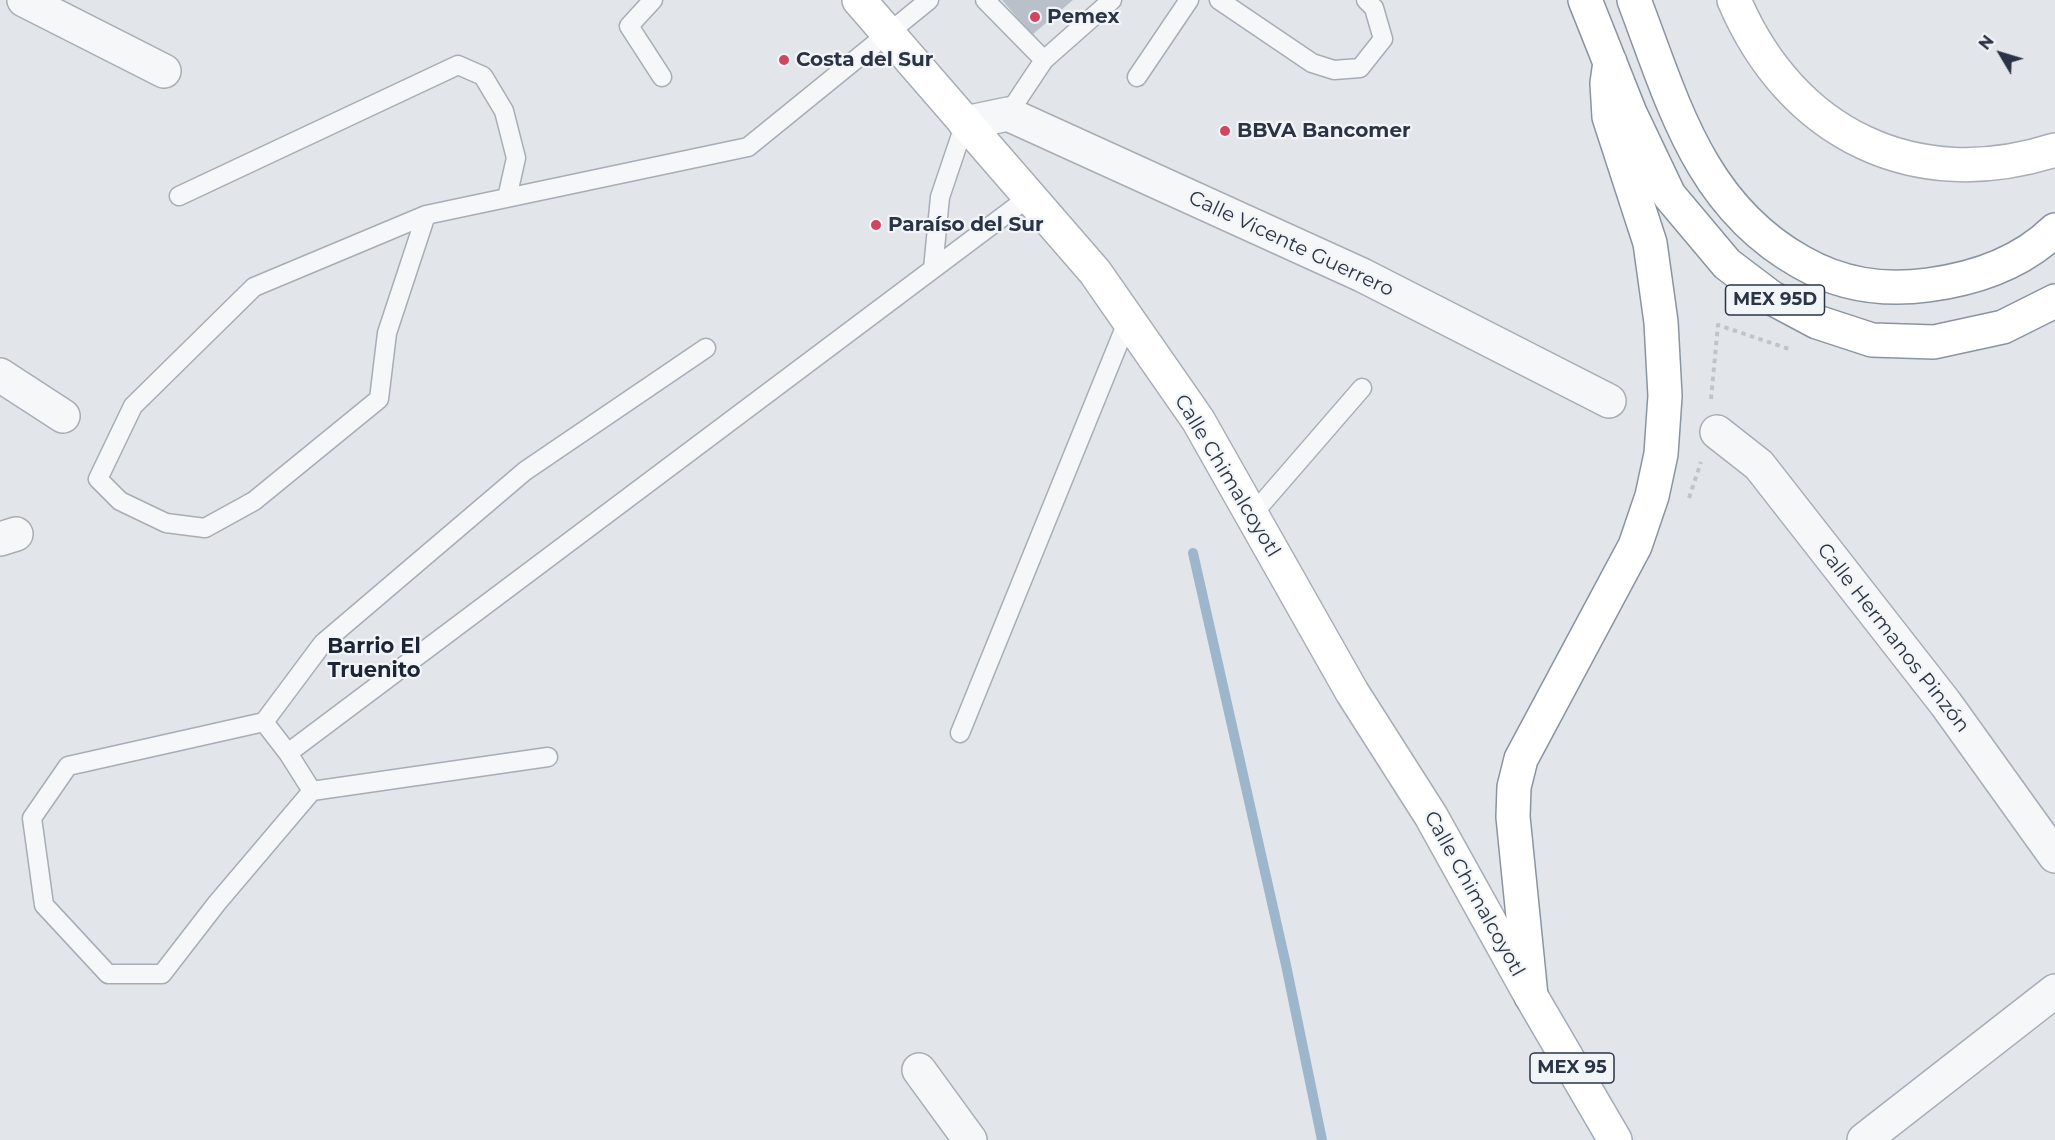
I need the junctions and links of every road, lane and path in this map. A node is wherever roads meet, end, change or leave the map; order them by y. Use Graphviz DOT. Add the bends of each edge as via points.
graph roads {
  1 [pos="24,0"];
  2 [pos="653,0"];
  3 [pos="859,0"];
  4 [pos="929,0"];
  5 [pos="985,0"];
  6 [pos="1112,0"];
  7 [pos="1189,0"];
  8 [pos="1219,0"];
  9 [pos="1366,0"];
  10 [pos="1585,0"];
  11 [pos="1634,0"];
  12 [pos="1734,0"];
  13 [pos="888,32"];
  14 [pos="1044,60"];
  15 [pos="1610,62"];
  16 [pos="164,71"];
  17 [pos="662,77"];
  18 [pos="1137,78"];
  19 [pos="1008,114"];
  20 [pos="965,123"];
  21 [pos="2055,150"];
  22 [pos="179,196"];
  23 [pos="1029,197"];
  24 [pos="507,198"];
  25 [pos="426,215"];
  26 [pos="2055,230"];
  27 [pos="933,269"];
  28 [pos="2055,301"];
  29 [pos="1128,320"];
  30 [pos="706,348"];
  31 [pos="0,375"];
  32 [pos="1362,388"];
  33 [pos="1609,401"];
  34 [pos="63,416"];
  35 [pos="1717,432"];
  36 [pos="1252,515"];
  37 [pos="264,722"];
  38 [pos="960,733"];
  39 [pos="288,753"];
  40 [pos="548,758"];
  41 [pos="312,791"];
  42 [pos="2055,856"];
  43 [pos="2055,991"];
  44 [pos="1531,996"];
  45 [pos="919,1070"];
  46 [pos="970,1140"];
  47 [pos="1615,1140"];
  48 [pos="1863,1140"];
  1 -- 16 [label="street"];
  2 -- 17 [label="lane" via="630,26"];
  3 -- 13 [label="main road, Calle Chimalcoyotl"];
  4 -- 13 [label="lane"];
  5 -- 14 [label="lane"];
  6 -- 14 [label="lane"];
  7 -- 18 [label="lane"];
  8 -- 9 [label="lane" via="1312,63 1334,70 1360,68 1383,39 1374,8"];
  10 -- 15 [label="main road"];
  11 -- 26 [label="main road" via="1701,163 1725,200 1745,223 1818,272 1853,285 1904,288 1960,281 2007,263"];
  12 -- 21 [label="main road" via="1764,57 1793,93 1831,125 1865,143 1911,160 1970,165 2023,160"];
  13 -- 20 [label="main road, Calle Chimalcoyotl"];
  13 -- 24 [label="lane" via="748,147"];
  14 -- 19 [label="lane"];
  15 -- 28 [label="main road, MEX 95D" via="1669,195 1727,264 1772,298 1817,322 1872,340 1934,342 2003,327"];
  15 -- 44 [label="main road" via="1609,117 1650,243 1661,322 1665,396 1661,454 1635,546 1521,759 1514,787 1513,817"];
  19 -- 20 [label="street"];
  19 -- 33 [label="street, Calle Vicente Guerrero" via="1362,275"];
  20 -- 23 [label="main road, Calle Chimalcoyotl"];
  20 -- 27 [label="lane" via="940,197"];
  22 -- 24 [label="lane" via="458,65 483,76 504,111 516,158"];
  23 -- 27 [label="lane"];
  23 -- 29 [label="main road, Calle Chimalcoyotl" via="1095,272"];
  24 -- 25 [label="lane"];
  25 -- 25 [label="lane" via="387,333 379,399 254,501 205,528 166,523 120,501 98,479 133,406 254,286"];
  27 -- 39 [label="lane"];
  29 -- 36 [label="main road, Calle Chimalcoyotl" via="1198,420"];
  29 -- 38 [label="lane"];
  30 -- 37 [label="lane" via="525,471 323,643"];
  31 -- 34 [label="street"];
  32 -- 36 [label="lane"];
  35 -- 42 [label="street, Calle Hermanos Pinzón" via="1759,465 1946,704"];
  36 -- 44 [label="main road, Calle Chimalcoyotl" via="1352,692 1431,816"];
  37 -- 39 [label="lane"];
  37 -- 41 [label="lane" via="68,766 32,818 44,905 108,974 162,974"];
  39 -- 41 [label="lane"];
  40 -- 41 [label="lane"];
  43 -- 48 [label="street"];
  44 -- 47 [label="main road, MEX 95"];
  45 -- 46 [label="street"];
}
